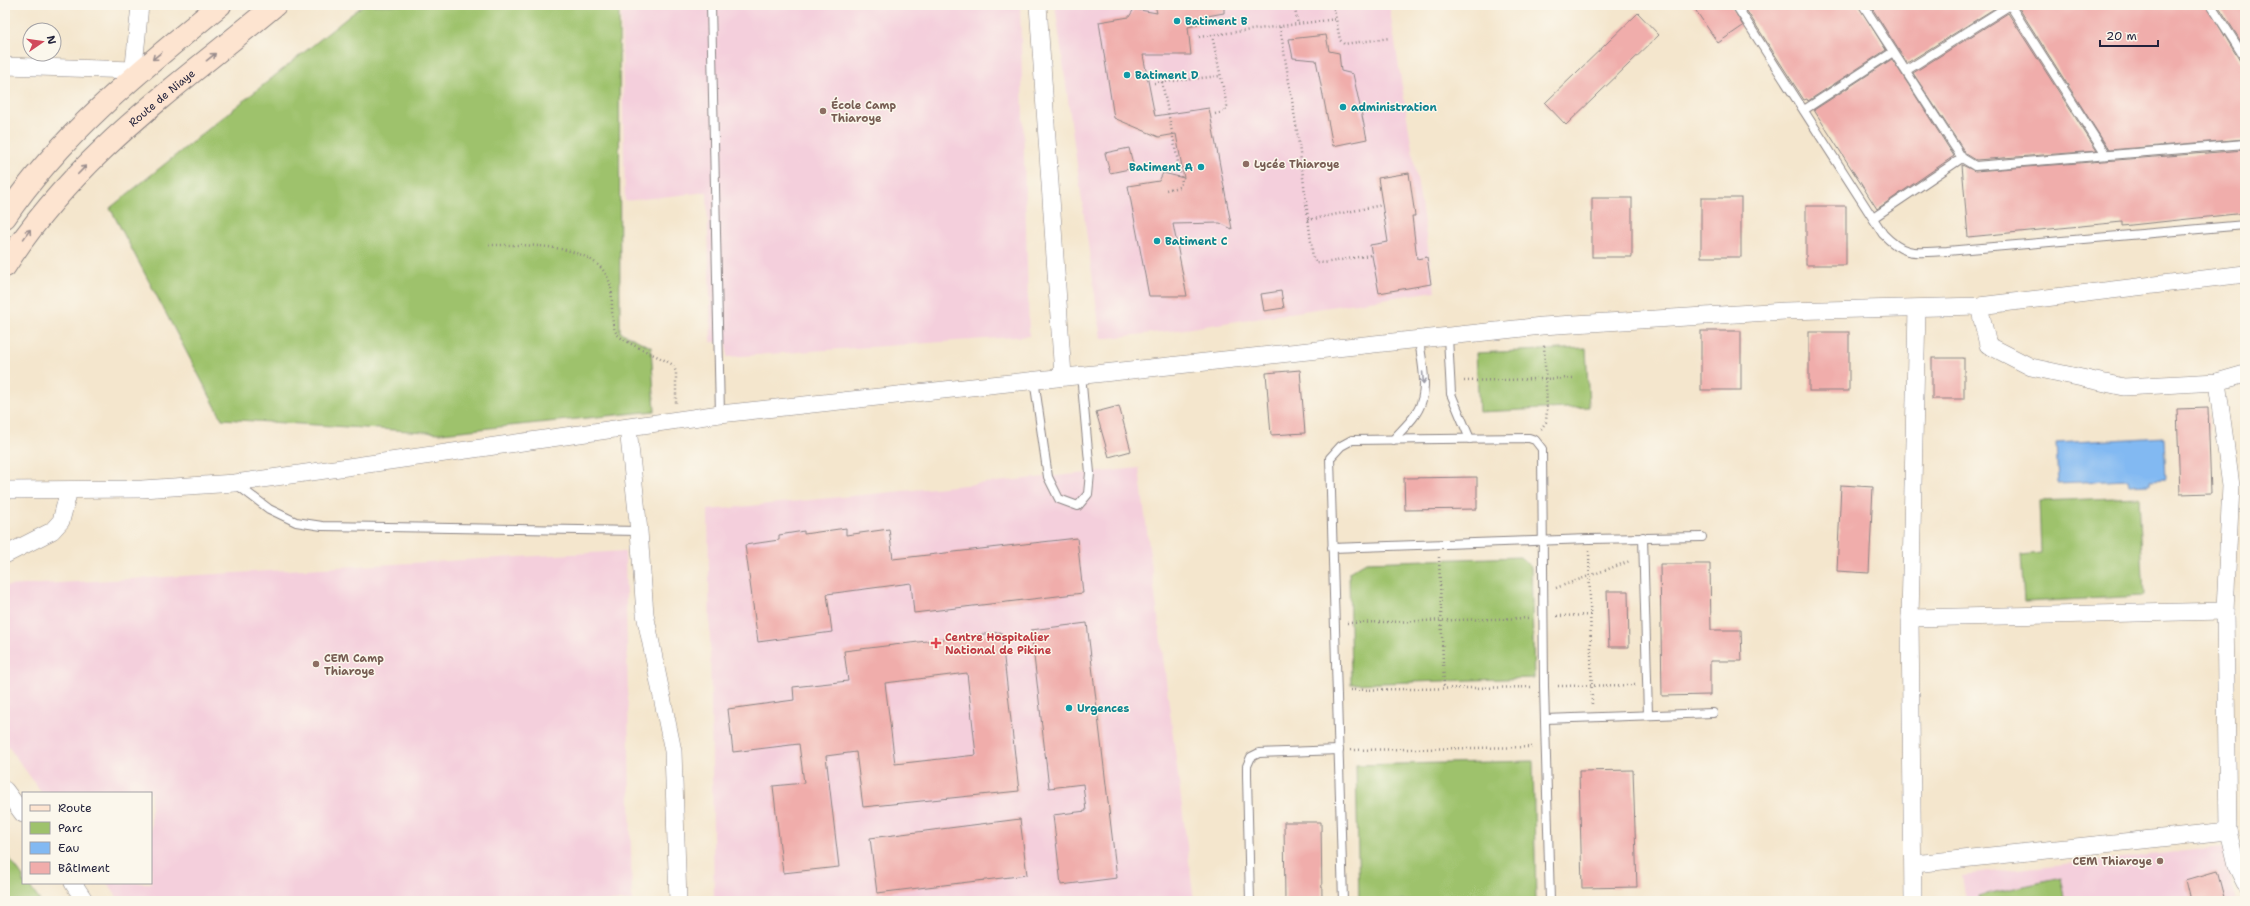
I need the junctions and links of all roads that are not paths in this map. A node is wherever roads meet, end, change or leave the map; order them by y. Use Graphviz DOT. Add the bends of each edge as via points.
graph roads {
  1 [pos="140,5"];
  2 [pos="220,5"];
  3 [pos="275,5"];
  4 [pos="712,5"];
  5 [pos="1038,5"];
  6 [pos="1736,5"];
  7 [pos="1863,5"];
  8 [pos="2010,5"];
  9 [pos="2211,5"];
  10 [pos="1893,52"];
  11 [pos="2245,58"];
  12 [pos="5,66"];
  13 [pos="1907,70"];
  14 [pos="134,73"];
  15 [pos="1804,110"];
  16 [pos="2245,144"];
  17 [pos="2106,155"];
  18 [pos="1962,158"];
  19 [pos="12,197"];
  20 [pos="5,217"];
  21 [pos="1873,218"];
  22 [pos="2245,225"];
  23 [pos="5,266"];
  24 [pos="2245,274"];
  25 [pos="1979,306"];
  26 [pos="1917,309"];
  27 [pos="1448,336"];
  28 [pos="1419,339"];
  29 [pos="1081,374"];
  30 [pos="2245,374"];
  31 [pos="1063,376"];
  32 [pos="1034,379"];
  33 [pos="2217,382"];
  34 [pos="720,414"];
  35 [pos="628,428"];
  36 [pos="1470,439"];
  37 [pos="1393,440"];
  38 [pos="5,478"];
  39 [pos="235,483"];
  40 [pos="34,489"];
  41 [pos="5,490"];
  42 [pos="69,490"];
  43 [pos="639,530"];
  44 [pos="1643,537"];
  45 [pos="1702,537"];
  46 [pos="1543,540"];
  47 [pos="1332,548"];
  48 [pos="5,555"];
  49 [pos="2225,611"];
  50 [pos="1910,618"];
  51 [pos="1713,713"];
  52 [pos="1648,715"];
  53 [pos="1545,719"];
  54 [pos="1339,750"];
  55 [pos="5,790"];
  56 [pos="22,813"];
  57 [pos="2228,831"];
  58 [pos="1914,864"];
  59 [pos="2245,883"];
  60 [pos="74,884"];
  61 [pos="85,901"];
  62 [pos="678,901"];
  63 [pos="1250,901"];
  64 [pos="1343,901"];
  65 [pos="1550,901"];
  66 [pos="1913,901"];
  1 -- 14 [label="street"];
  2 -- 14 [label="main road, one-way"];
  23 -- 3 [label="main road, Route de Niaye, one-way" via="55,198 133,120"];
  4 -- 34 [label="lane"];
  5 -- 31 [label="street"];
  6 -- 15 [label="lane"];
  7 -- 10 [label="lane"];
  8 -- 13 [label="lane"];
  8 -- 17 [label="lane"];
  9 -- 11 [label="lane"];
  10 -- 13 [label="lane"];
  10 -- 15 [label="lane"];
  12 -- 14 [label="street"];
  13 -- 18 [label="lane"];
  14 -- 19 [label="main road" via="79,128 37,176"];
  15 -- 21 [label="lane"];
  16 -- 17 [label="lane"];
  17 -- 18 [label="lane" via="1984,166 1975,166"];
  18 -- 21 [label="lane"];
  19 -- 20 [label="main road"];
  21 -- 22 [label="lane" via="1894,245 1912,253"];
  24 -- 25 [label="street"];
  25 -- 26 [label="street"];
  25 -- 33 [label="street" via="1988,345 2030,367 2124,386"];
  26 -- 27 [label="street" via="1785,311 1542,326"];
  26 -- 50 [label="street"];
  27 -- 28 [label="street"];
  27 -- 36 [label="lane" via="1452,394"];
  28 -- 29 [label="street"];
  28 -- 37 [label="lane, one-way" via="1423,383 1421,404 1412,419"];
  29 -- 31 [label="street"];
  29 -- 32 [label="lane" via="1090,473 1088,494 1078,506 1060,499 1048,477"];
  30 -- 33 [label="street"];
  31 -- 32 [label="street"];
  32 -- 34 [label="street"];
  33 -- 49 [label="street" via="2230,486"];
  34 -- 35 [label="street"];
  35 -- 39 [label="street"];
  35 -- 43 [label="street"];
  36 -- 37 [label="lane"];
  36 -- 46 [label="lane" via="1529,438 1535,440 1542,449"];
  37 -- 47 [label="lane" via="1352,440 1341,446 1330,458"];
  38 -- 40 [label="street"];
  39 -- 42 [label="street" via="189,487"];
  39 -- 43 [label="lane" via="270,509 296,522 322,526"];
  40 -- 41 [label="street"];
  40 -- 42 [label="street"];
  42 -- 48 [label="street" via="61,520 52,531"];
  43 -- 62 [label="street" via="645,614 673,751"];
  44 -- 45 [label="lane"];
  44 -- 46 [label="lane"];
  44 -- 52 [label="lane"];
  46 -- 47 [label="lane"];
  46 -- 53 [label="lane"];
  47 -- 54 [label="lane"];
  49 -- 50 [label="street"];
  49 -- 57 [label="street"];
  50 -- 58 [label="street"];
  51 -- 52 [label="lane"];
  52 -- 53 [label="lane"];
  53 -- 65 [label="lane"];
  54 -- 63 [label="lane" via="1259,753 1251,757 1247,766"];
  54 -- 64 [label="lane"];
  55 -- 56 [label="street"];
  57 -- 58 [label="street"];
  57 -- 59 [label="street" via="2236,864"];
  58 -- 66 [label="street"];
  60 -- 61 [label="street"];
}
